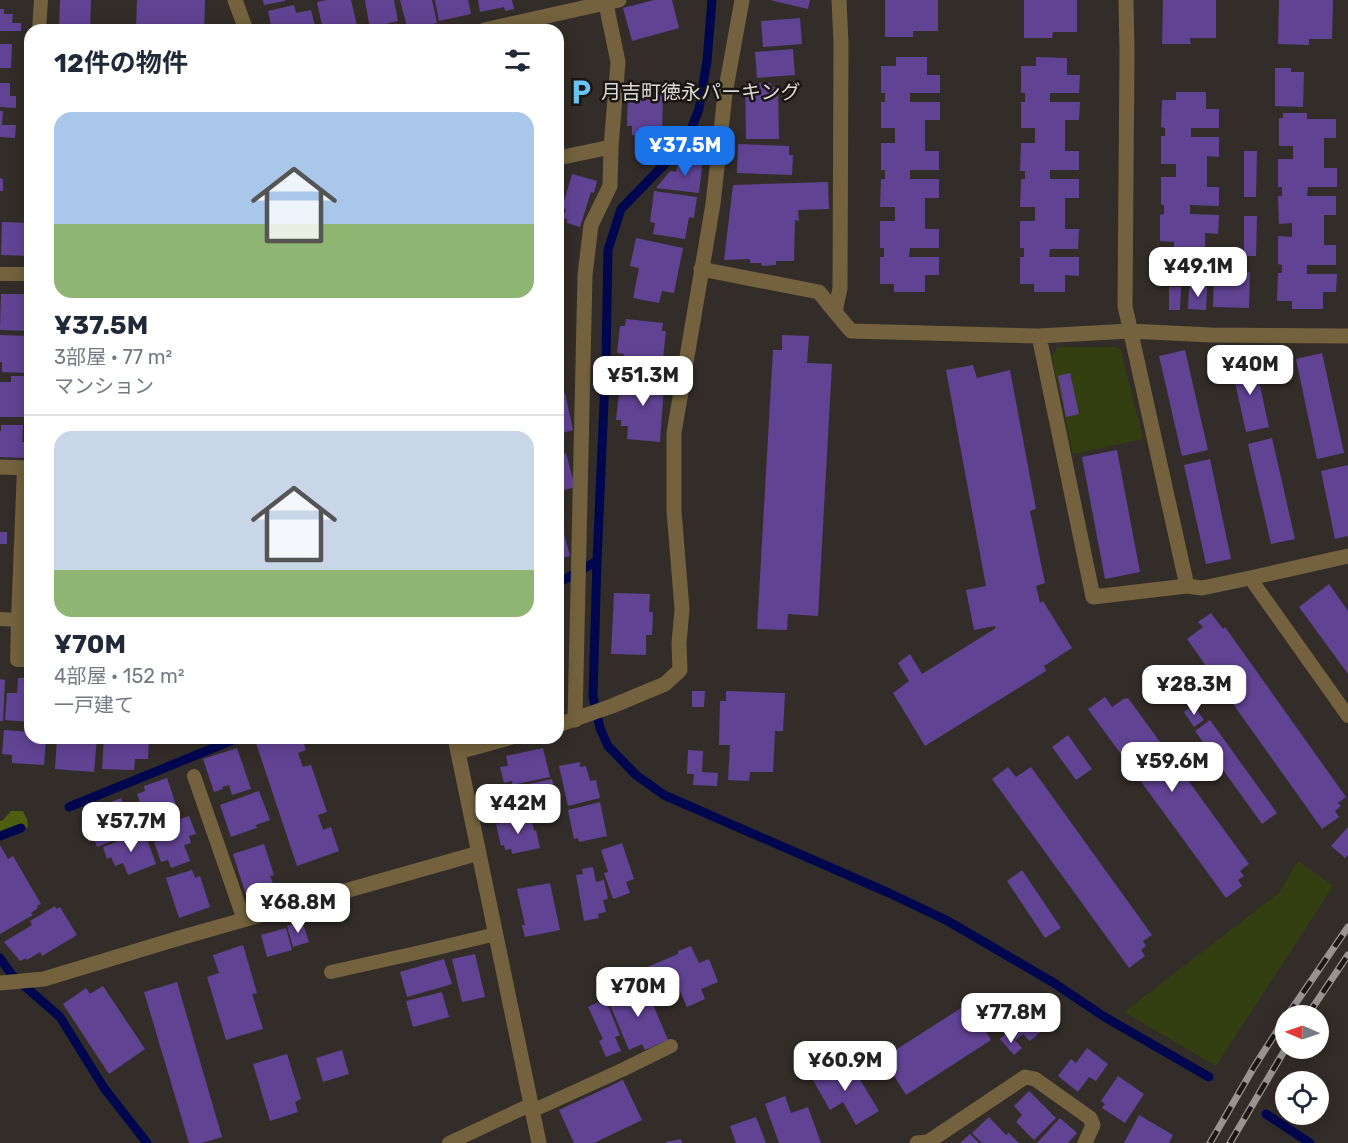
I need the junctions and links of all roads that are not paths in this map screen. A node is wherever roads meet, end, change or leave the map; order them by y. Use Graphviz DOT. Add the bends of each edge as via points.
graph roads {
  1 [pos="40,0"];
  2 [pos="235,0"];
  3 [pos="742,0"];
  4 [pos="839,0"];
  5 [pos="1126,0"];
  6 [pos="612,2"];
  7 [pos="39,24"];
  8 [pos="244,24"];
  9 [pos="511,24"];
  10 [pos="611,147"];
  11 [pos="564,157"];
  12 [pos="701,268"];
  13 [pos="0,274"];
  14 [pos="24,274"];
  15 [pos="835,312"];
  16 [pos="1130,331"];
  17 [pos="1039,336"];
  18 [pos="1348,336"];
  19 [pos="0,467"];
  20 [pos="24,468"];
  21 [pos="24,519"];
  22 [pos="1348,556"];
  23 [pos="1250,579"];
  24 [pos="1187,586"];
  25 [pos="0,619"];
  26 [pos="18,620"];
  27 [pos="24,660"];
  28 [pos="1348,716"];
  29 [pos="575,720"];
  30 [pos="564,723"];
  31 [pos="457,745"];
  32 [pos="194,776"];
  33 [pos="479,853"];
  34 [pos="244,920"];
  35 [pos="496,934"];
  36 [pos="331,972"];
  37 [pos="0,982"];
  38 [pos="671,1046"];
  39 [pos="531,1108"];
  40 [pos="449,1143"];
  41 [pos="539,1143"];
  42 [pos="917,1143"];
  43 [pos="1085,1143"];
  1 -- 7 [label="lane"];
  2 -- 8 [label="street"];
  3 -- 12 [label="street"];
  4 -- 15 [label="street" via="840,288"];
  5 -- 16 [label="street" via="1125,306"];
  6 -- 9 [label="street"];
  6 -- 10 [label="street" via="618,62"];
  10 -- 11 [label="street"];
  10 -- 29 [label="street" via="610,186 591,225 585,275"];
  12 -- 15 [label="street" via="819,292"];
  12 -- 29 [label="street" via="674,433 674,511 682,609 680,670 665,684"];
  13 -- 14 [label="lane"];
  15 -- 17 [label="street" via="851,331"];
  16 -- 17 [label="street"];
  16 -- 18 [label="street"];
  16 -- 24 [label="street"];
  17 -- 24 [label="street" via="1093,597"];
  19 -- 20 [label="street"];
  21 -- 26 [label="lane"];
  22 -- 23 [label="street"];
  23 -- 24 [label="street" via="1202,588"];
  23 -- 28 [label="lane"];
  25 -- 26 [label="lane"];
  26 -- 27 [label="lane" via="16,660"];
  29 -- 30 [label="street"];
  31 -- 33 [label="street"];
  32 -- 34 [label="lane"];
  33 -- 34 [label="street"];
  33 -- 35 [label="street"];
  34 -- 37 [label="street" via="44,980"];
  35 -- 36 [label="lane"];
  35 -- 39 [label="street"];
  38 -- 39 [label="lane" via="622,1071"];
  39 -- 40 [label="lane"];
  39 -- 41 [label="street"];
  42 -- 43 [label="street" via="928,1142 1025,1077 1035,1079 1090,1118 1093,1125"];
}
